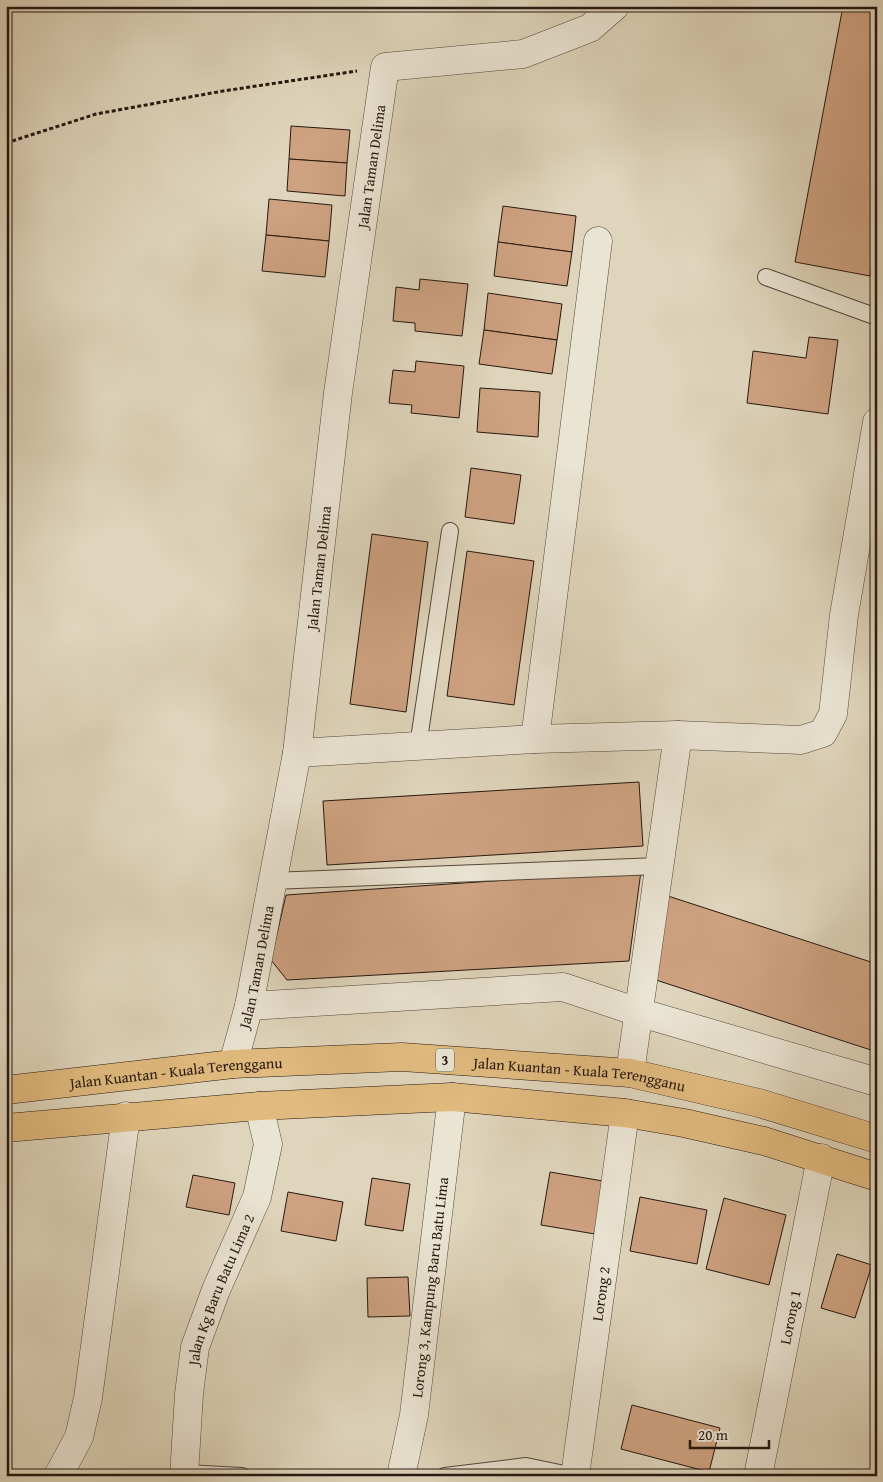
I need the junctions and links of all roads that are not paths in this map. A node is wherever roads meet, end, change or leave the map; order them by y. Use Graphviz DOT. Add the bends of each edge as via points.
graph roads {
  1 [pos="615,6"];
  2 [pos="598,241"];
  3 [pos="766,277"];
  4 [pos="877,317"];
  5 [pos="877,422"];
  6 [pos="450,531"];
  7 [pos="678,735"];
  8 [pos="536,739"];
  9 [pos="418,746"];
  10 [pos="298,753"];
  11 [pos="659,866"];
  12 [pos="271,881"];
  13 [pos="249,1006"];
  14 [pos="638,1012"];
  15 [pos="233,1064"];
  16 [pos="630,1073"];
  17 [pos="877,1082"];
  18 [pos="6,1090"];
  19 [pos="452,1097"];
  20 [pos="259,1106"];
  21 [pos="625,1113"];
  22 [pos="126,1116"];
  23 [pos="6,1128"];
  24 [pos="877,1139"];
  25 [pos="821,1158"];
  26 [pos="877,1177"];
  27 [pos="185,1474"];
  28 [pos="58,1476"];
  29 [pos="242,1476"];
  30 [pos="402,1476"];
  31 [pos="445,1476"];
  32 [pos="575,1476"];
  33 [pos="758,1476"];
  1 -- 10 [label="street, Jalan Taman Delima" via="590,28 523,54 385,68 338,393"];
  2 -- 8 [label="street"];
  3 -- 4 [label="lane"];
  5 -- 7 [label="street" via="844,615 833,714 822,733 801,740"];
  6 -- 9 [label="lane"];
  7 -- 8 [label="street"];
  7 -- 11 [label="street"];
  8 -- 9 [label="street"];
  9 -- 10 [label="street"];
  10 -- 12 [label="street, Jalan Taman Delima"];
  11 -- 12 [label="lane"];
  11 -- 14 [label="street"];
  12 -- 13 [label="street, Jalan Taman Delima"];
  13 -- 14 [label="street" via="563,987"];
  13 -- 15 [label="street, Jalan Taman Delima"];
  14 -- 16 [label="street"];
  14 -- 17 [label="street"];
  15 -- 16 [label="highway, Jalan Kuantan - Kuala Terengganu / 3" via="402,1057"];
  15 -- 18 [label="highway, Jalan Kuantan - Kuala Terengganu / 3"];
  16 -- 24 [label="highway, Jalan Kuantan - Kuala Terengganu / 3" via="759,1103"];
  19 -- 20 [label="highway"];
  19 -- 21 [label="highway"];
  19 -- 30 [label="street, Lorong 3, Kampung Baru Batu Lima" via="414,1415"];
  20 -- 22 [label="highway"];
  20 -- 27 [label="street, Jalan Kg Baru Batu Lima 2" via="268,1144 256,1197 195,1347"];
  21 -- 25 [label="highway" via="764,1141"];
  21 -- 32 [label="street, Lorong 2"];
  22 -- 23 [label="highway"];
  22 -- 28 [label="street" via="88,1398 79,1437"];
  25 -- 26 [label="highway"];
  25 -- 33 [label="street, Lorong 1"];
  27 -- 29 [label="lane"];
  31 -- 32 [label="lane" via="526,1466"];
}
